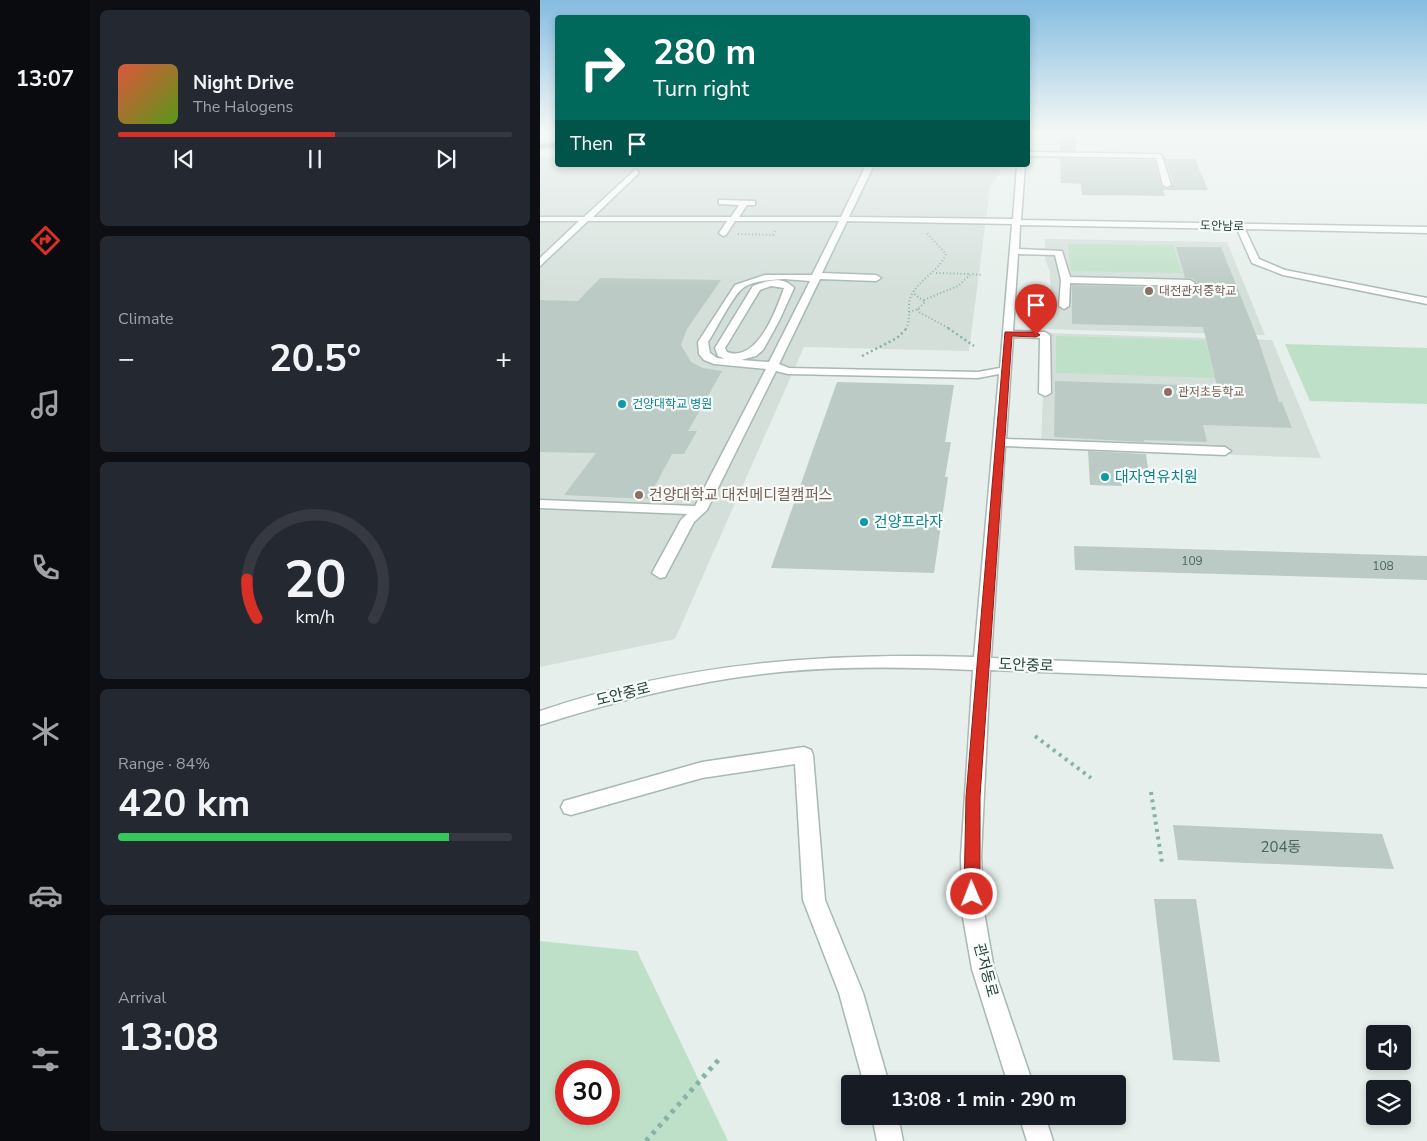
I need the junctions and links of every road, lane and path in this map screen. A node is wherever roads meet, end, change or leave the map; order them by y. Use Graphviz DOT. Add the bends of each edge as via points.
graph roads {
  1 [pos="622,185"];
  2 [pos="860,185"];
  3 [pos="1020,185"];
  4 [pos="722,202"];
  5 [pos="744,202"];
  6 [pos="754,203"];
  7 [pos="589,218"];
  8 [pos="540,219"];
  9 [pos="843,219"];
  10 [pos="731,220"];
  11 [pos="1017,221"];
  12 [pos="923,225"];
  13 [pos="1240,226"];
  14 [pos="1427,230"];
  15 [pos="723,233"];
  16 [pos="1014,251"];
  17 [pos="540,263"];
  18 [pos="936,273"];
  19 [pos="971,274"];
  20 [pos="983,275"];
  21 [pos="815,277"];
  22 [pos="876,278"];
  23 [pos="1066,280"];
  24 [pos="1190,283"];
  25 [pos="913,293"];
  26 [pos="924,300"];
  27 [pos="1427,301"];
  28 [pos="1064,306"];
  29 [pos="918,309"];
  30 [pos="909,312"];
  31 [pos="1008,334"];
  32 [pos="974,346"];
  33 [pos="862,356"];
  34 [pos="724,357"];
  35 [pos="773,366"];
  36 [pos="1005,370"];
  37 [pos="1045,393"];
  38 [pos="999,442"];
  39 [pos="1225,451"];
  40 [pos="540,504"];
  41 [pos="700,510"];
  42 [pos="660,573"];
  43 [pos="982,664"];
  44 [pos="1427,680"];
  45 [pos="540,718"];
  46 [pos="1035,736"];
  47 [pos="1091,778"];
  48 [pos="1151,792"];
  49 [pos="571,807"];
  50 [pos="1162,863"];
  51 [pos="721,1057"];
  52 [pos="874,1075"];
  53 [pos="1018,1075"];
  54 [pos="887,1125"];
  55 [pos="1035,1125"];
  56 [pos="646,1141"];
  57 [pos="890,1141"];
  58 [pos="1040,1141"];
  1 -- 7 [label="street"];
  2 -- 9 [label="street"];
  3 -- 11 [label="street, 관저동로"];
  4 -- 5 [label="street"];
  5 -- 6 [label="street"];
  5 -- 10 [label="street"];
  7 -- 8 [label="street, 도안남로"];
  7 -- 10 [label="street, 도안남로"];
  7 -- 17 [label="street"];
  9 -- 10 [label="street, 도안남로"];
  9 -- 11 [label="street, 도안남로"];
  9 -- 21 [label="street"];
  10 -- 15 [label="street"];
  11 -- 13 [label="street, 도안남로"];
  11 -- 16 [label="street, 관저동로"];
  12 -- 18 [label="path" via="929,237 946,254"];
  13 -- 14 [label="street, 도안남로"];
  13 -- 27 [label="street" via="1260,264 1283,272"];
  16 -- 23 [label="street" via="1059,253"];
  16 -- 31 [label="street, 관저동로"];
  18 -- 19 [label="path"];
  18 -- 25 [label="path"];
  19 -- 20 [label="path"];
  19 -- 26 [label="path" via="958,286"];
  21 -- 22 [label="street"];
  21 -- 34 [label="street" via="769,277 746,282 734,292 703,342 702,349"];
  21 -- 35 [label="street"];
  23 -- 24 [label="street"];
  23 -- 28 [label="street"];
  25 -- 26 [label="path"];
  25 -- 30 [label="path"];
  26 -- 29 [label="path"];
  29 -- 30 [label="path"];
  29 -- 32 [label="path"];
  30 -- 33 [label="path" via="906,330"];
  31 -- 36 [label="street, 관저동로"];
  31 -- 37 [label="street" via="1045,335"];
  34 -- 34 [label="street" via="751,354 759,349 789,291 788,286 775,283 756,288"];
  34 -- 35 [label="street"];
  35 -- 36 [label="street" via="788,371 969,375"];
  35 -- 41 [label="street"];
  36 -- 38 [label="street, 관저동로"];
  38 -- 39 [label="street"];
  38 -- 43 [label="street, 관저동로"];
  40 -- 41 [label="street"];
  41 -- 42 [label="street" via="688,520"];
  43 -- 44 [label="street, 도안중로"];
  43 -- 45 [label="street, 도안중로" via="910,661 780,666 669,683"];
  43 -- 53 [label="street, 관저동로" via="973,797 973,912 983,969"];
  46 -- 47 [label="path"];
  48 -- 50 [label="path"];
  49 -- 52 [label="street" via="702,770 804,755 814,900 851,993"];
  51 -- 56 [label="path"];
  54 -- 57 [label="street"];
  55 -- 58 [label="street"];
}
